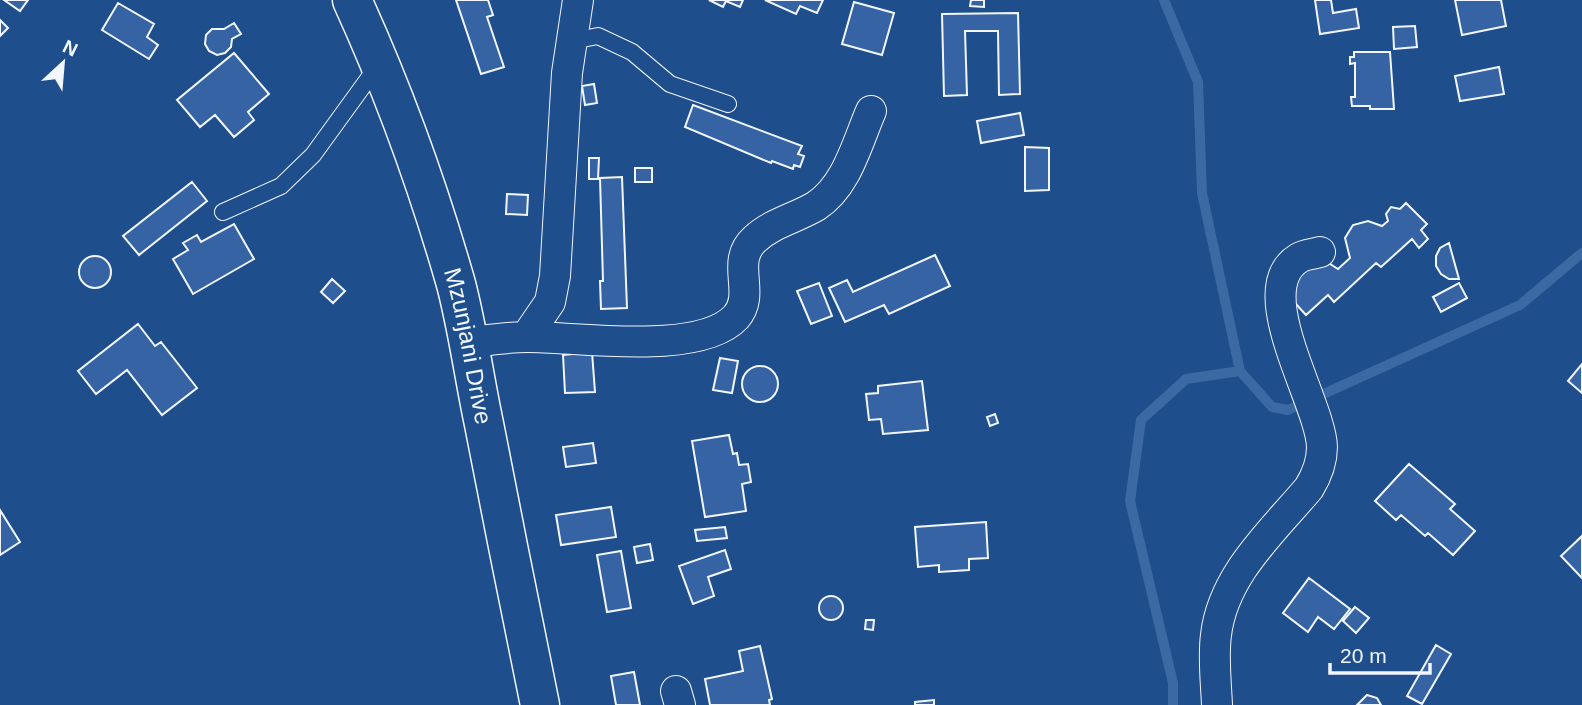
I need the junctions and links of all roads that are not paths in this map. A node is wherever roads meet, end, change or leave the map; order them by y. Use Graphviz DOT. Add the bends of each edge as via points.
graph roads {
  1 [pos="352,0"];
  2 [pos="578,0"];
  3 [pos="572,41"];
  4 [pos="380,62"];
  5 [pos="728,104"];
  6 [pos="872,111"];
  7 [pos="223,212"];
  8 [pos="1320,252"];
  9 [pos="526,337"];
  10 [pos="470,342"];
  11 [pos="540,705"];
  12 [pos="1217,705"];
  1 -- 4 [label="main road, Mzunjani Drive"];
  2 -- 3 [label="street"];
  3 -- 5 [label="lane" via="598,36 632,52 670,84"];
  3 -- 9 [label="street" via="555,276 550,302"];
  4 -- 7 [label="lane" via="313,155 281,186"];
  4 -- 10 [label="main road, Mzunjani Drive" via="418,162"];
  6 -- 9 [label="street" via="839,184 829,196 774,225 747,247 742,258 744,302 727,326 680,340"];
  8 -- 12 [label="street" via="1300,257 1283,276 1280,290 1285,321 1319,429 1322,446 1317,475 1231,586 1216,636"];
  9 -- 10 [label="street"];
  10 -- 11 [label="main road, Mzunjani Drive"];
}
